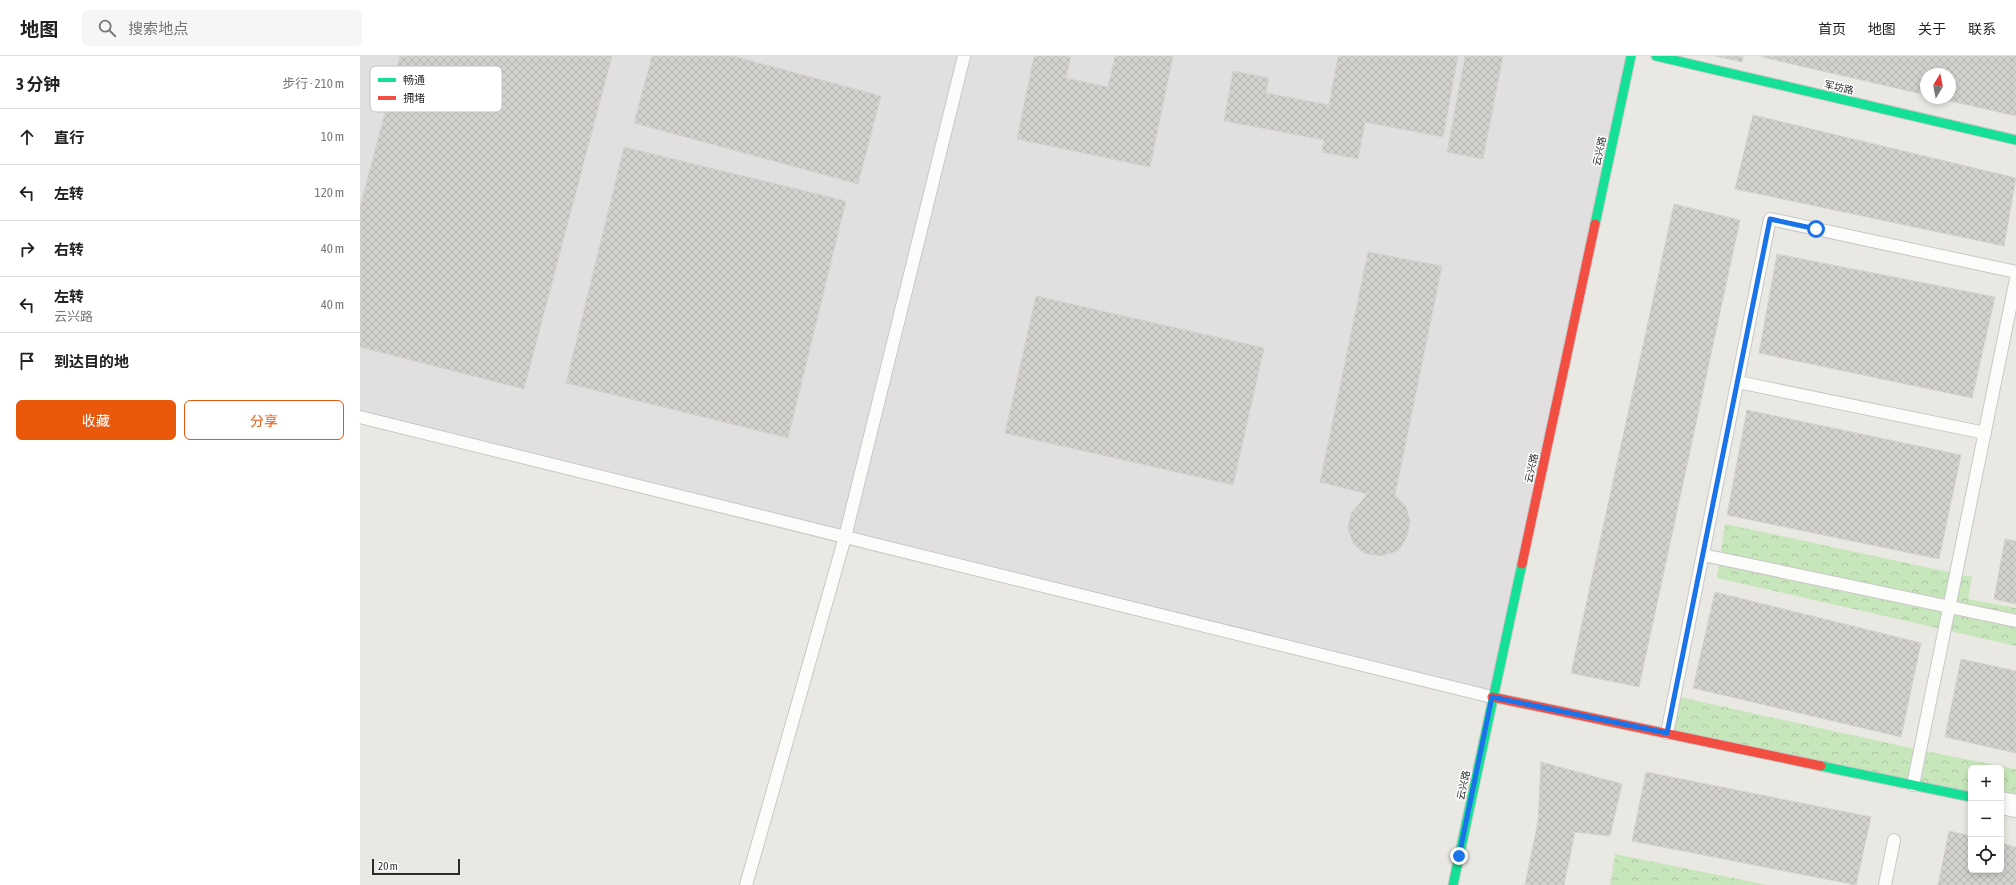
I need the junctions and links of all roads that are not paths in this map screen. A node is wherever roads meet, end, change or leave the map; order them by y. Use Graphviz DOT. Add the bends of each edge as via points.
graph roads {
  1 [pos="964,56"];
  2 [pos="1631,56"];
  3 [pos="1656,56"];
  4 [pos="2016,140"];
  5 [pos="2016,272"];
  6 [pos="2016,279"];
  7 [pos="1738,382"];
  8 [pos="360,417"];
  9 [pos="1985,433"];
  10 [pos="845,537"];
  11 [pos="1703,556"];
  12 [pos="1949,607"];
  13 [pos="2016,621"];
  14 [pos="1492,697"];
  15 [pos="1667,733"];
  16 [pos="1913,785"];
  17 [pos="1968,796"];
  18 [pos="2004,804"];
  19 [pos="2016,806"];
  20 [pos="1894,840"];
  21 [pos="746,885"];
  22 [pos="1453,885"];
  23 [pos="1885,885"];
  1 -- 10 [label="lane"];
  2 -- 14 [label="street, 云兴路"];
  3 -- 4 [label="street, 军坊路"];
  5 -- 7 [label="lane" via="1770,219"];
  6 -- 9 [label="lane"];
  7 -- 9 [label="lane"];
  7 -- 11 [label="lane"];
  8 -- 10 [label="lane"];
  9 -- 12 [label="lane"];
  10 -- 14 [label="lane"];
  10 -- 21 [label="lane"];
  11 -- 12 [label="lane"];
  11 -- 15 [label="lane"];
  12 -- 13 [label="lane"];
  12 -- 16 [label="lane"];
  14 -- 15 [label="street"];
  14 -- 22 [label="street, 云兴路"];
  15 -- 16 [label="street"];
  16 -- 17 [label="street"];
  18 -- 19 [label="street"];
  20 -- 23 [label="lane"];
}
